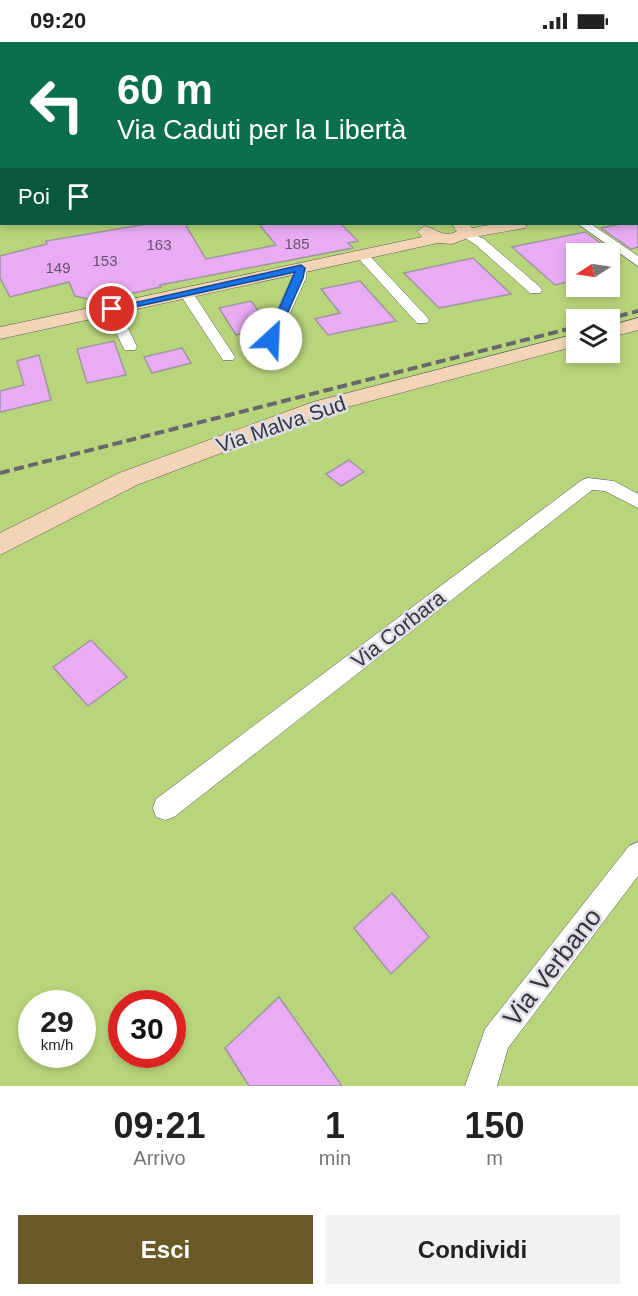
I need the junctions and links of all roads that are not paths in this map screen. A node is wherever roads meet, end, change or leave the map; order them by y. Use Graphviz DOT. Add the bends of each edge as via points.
graph roads {
  1 [pos="425,225"];
  2 [pos="508,225"];
  3 [pos="585,225"];
  4 [pos="462,229"];
  5 [pos="438,238"];
  6 [pos="387,251"];
  7 [pos="363,256"];
  8 [pos="638,262"];
  9 [pos="301,268"];
  10 [pos="535,290"];
  11 [pos="186,293"];
  12 [pos="112,309"];
  13 [pos="422,320"];
  14 [pos="638,324"];
  15 [pos="620,329"];
  16 [pos="0,333"];
  17 [pos="566,343"];
  18 [pos="130,347"];
  19 [pos="228,357"];
  20 [pos="262,359"];
  21 [pos="638,502"];
  22 [pos="0,545"];
  23 [pos="165,808"];
  24 [pos="638,855"];
  25 [pos="481,1086"];
  1 -- 5 [label="street" via="427,234"];
  1 -- 6 [label="street"];
  2 -- 4 [label="street"];
  3 -- 8 [label="street"];
  4 -- 5 [label="street" via="451,239"];
  4 -- 10 [label="street"];
  5 -- 6 [label="street"];
  6 -- 7 [label="street"];
  7 -- 9 [label="street"];
  7 -- 13 [label="street"];
  9 -- 11 [label="street"];
  9 -- 20 [label="street"];
  11 -- 12 [label="street"];
  11 -- 19 [label="street"];
  12 -- 16 [label="street"];
  12 -- 18 [label="street"];
  14 -- 15 [label="street"];
  17 -- 22 [label="street, Via Malva Sud" via="321,407 128,479"];
  21 -- 23 [label="street, Via Corbara" via="608,485 588,483"];
  24 -- 25 [label="street, Via Verbano" via="496,1040"];
}
